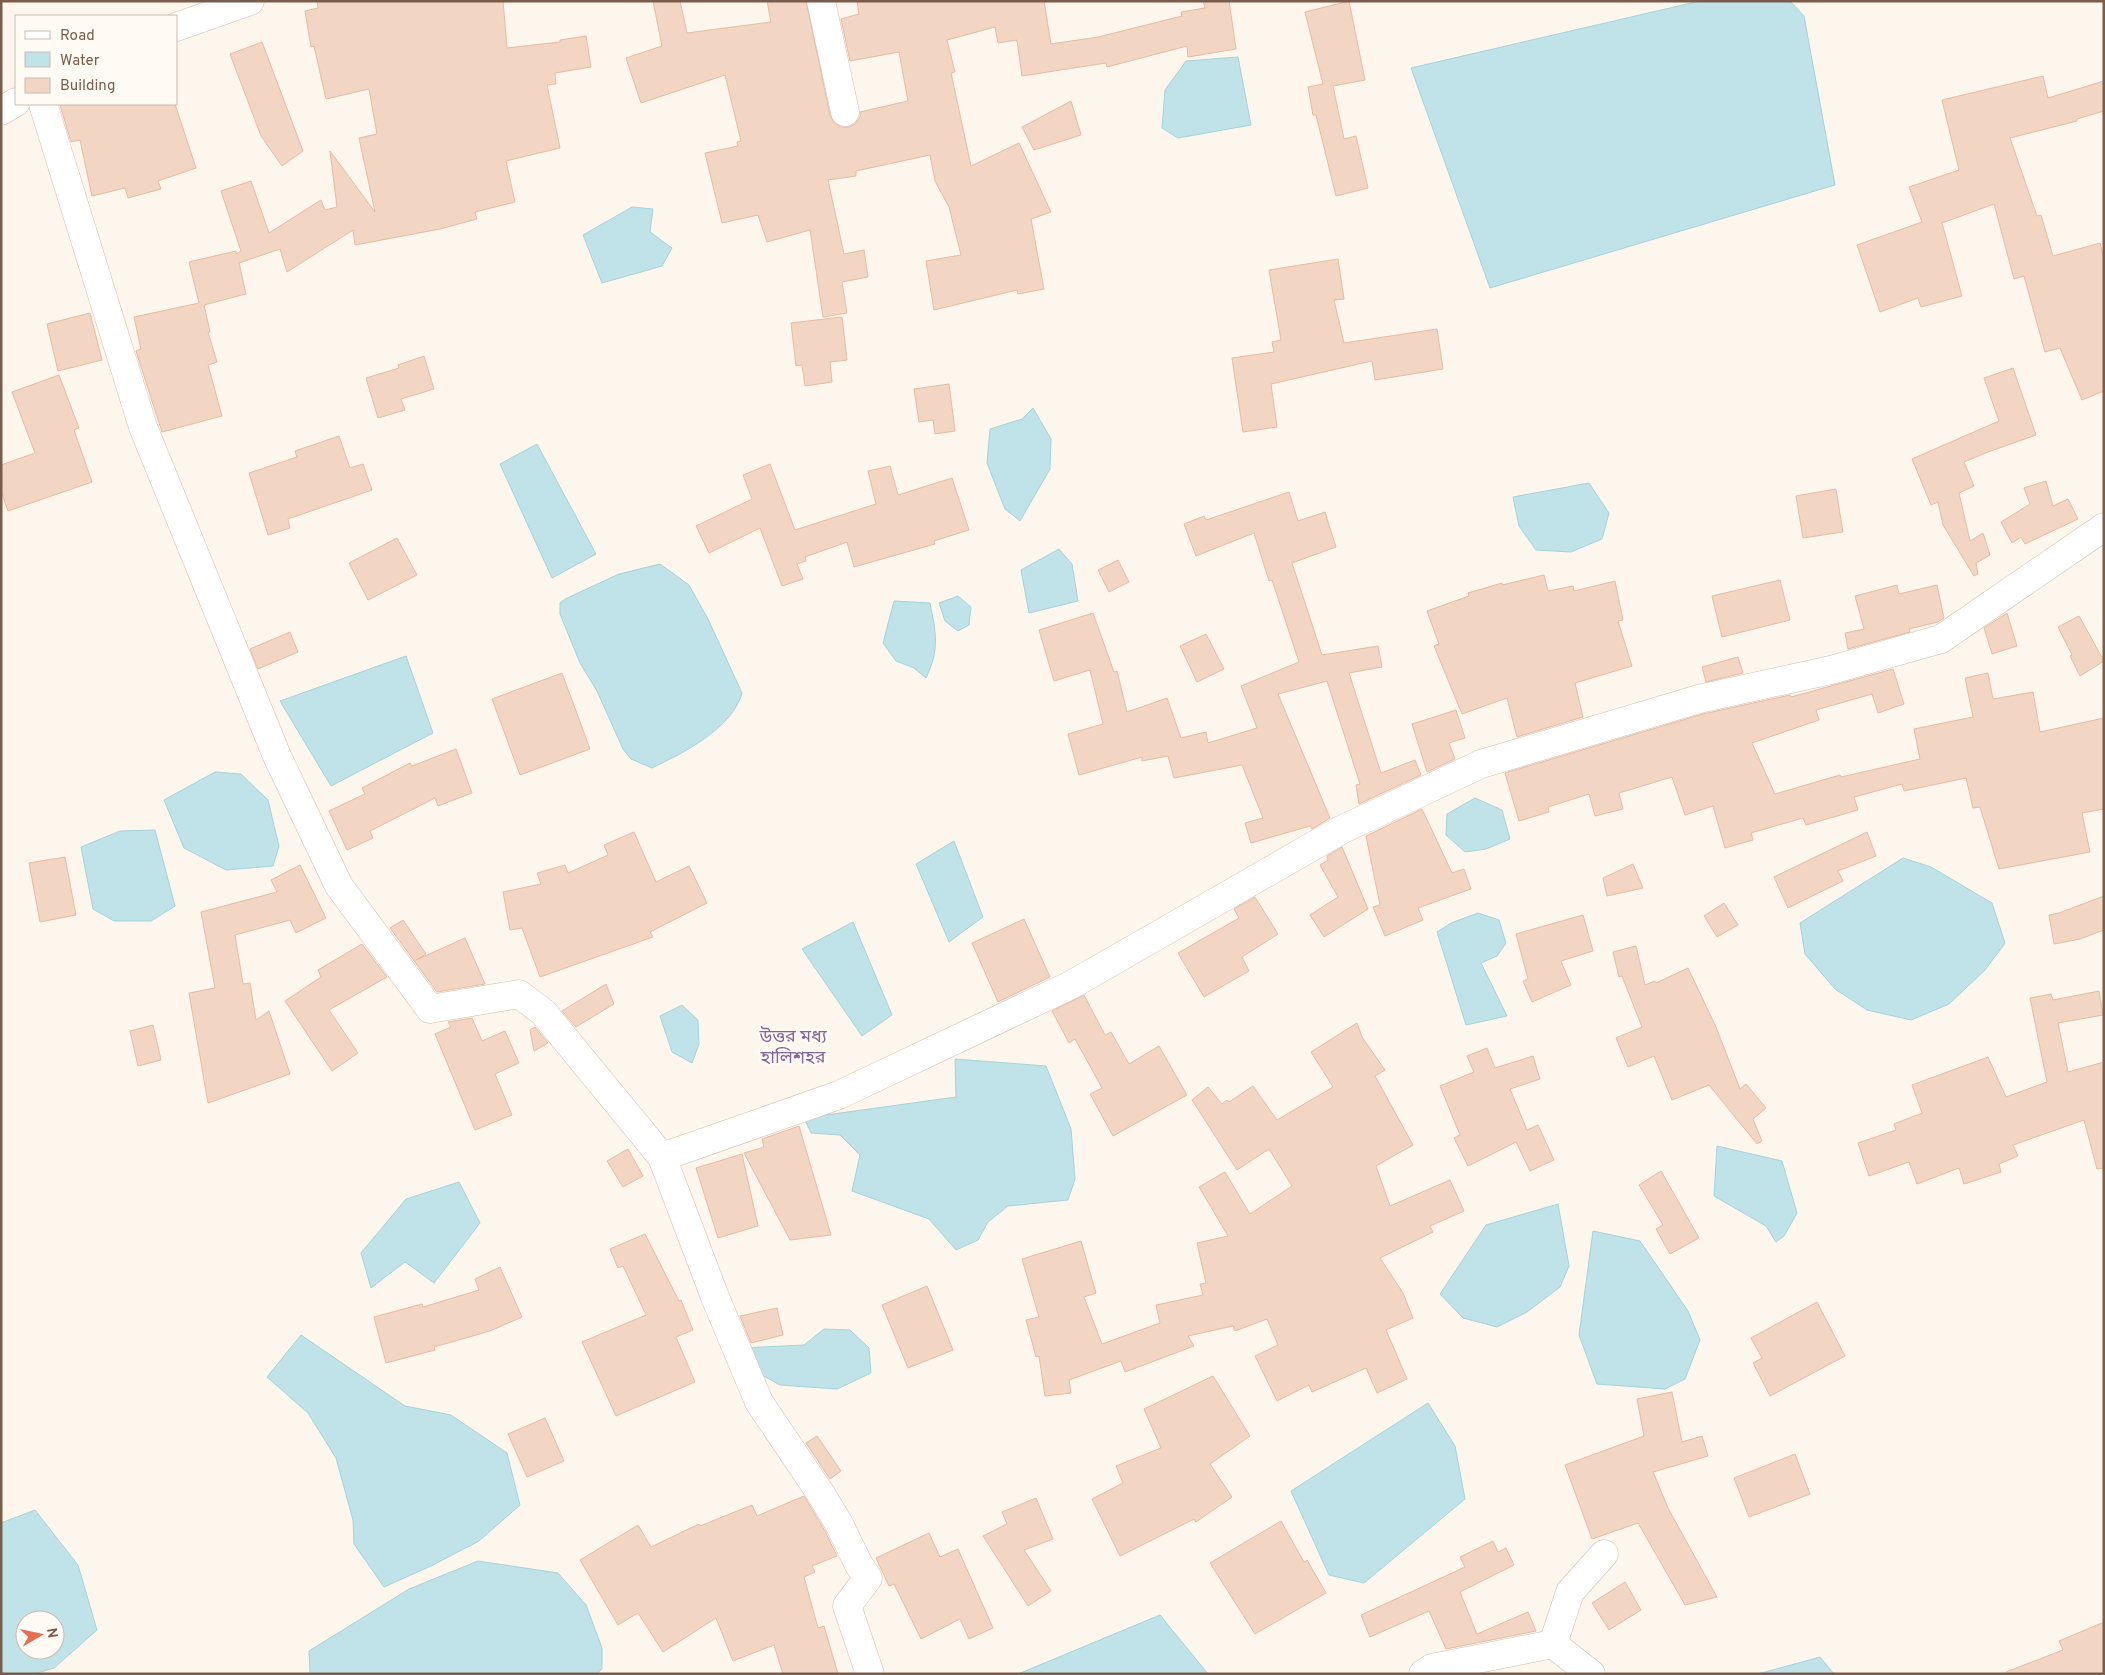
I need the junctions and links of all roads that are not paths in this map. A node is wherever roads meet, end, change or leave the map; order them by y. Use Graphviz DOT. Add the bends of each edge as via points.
graph roads {
  1 [pos="250,1"];
  2 [pos="821,1"];
  3 [pos="178,26"];
  4 [pos="15,103"];
  5 [pos="43,105"];
  6 [pos="1,111"];
  7 [pos="845,112"];
  8 [pos="2104,527"];
  9 [pos="662,1157"];
  10 [pos="1604,1554"];
  11 [pos="1553,1644"];
  12 [pos="870,1674"];
  13 [pos="1423,1674"];
  14 [pos="1591,1674"];
  1 -- 3 [label="street"];
  2 -- 7 [label="street"];
  4 -- 6 [label="street"];
  5 -- 9 [label="street" via="143,427 277,756 339,886 430,1008 519,994 543,1012"];
  8 -- 9 [label="street" via="1940,639 1831,670 1699,699 1481,764 1341,830 1071,985 838,1095"];
  9 -- 12 [label="street" via="714,1297 759,1402 821,1494 868,1578 847,1606"];
  10 -- 11 [label="street" via="1570,1592"];
  11 -- 13 [label="street" via="1432,1668"];
  11 -- 14 [label="street"];
}
